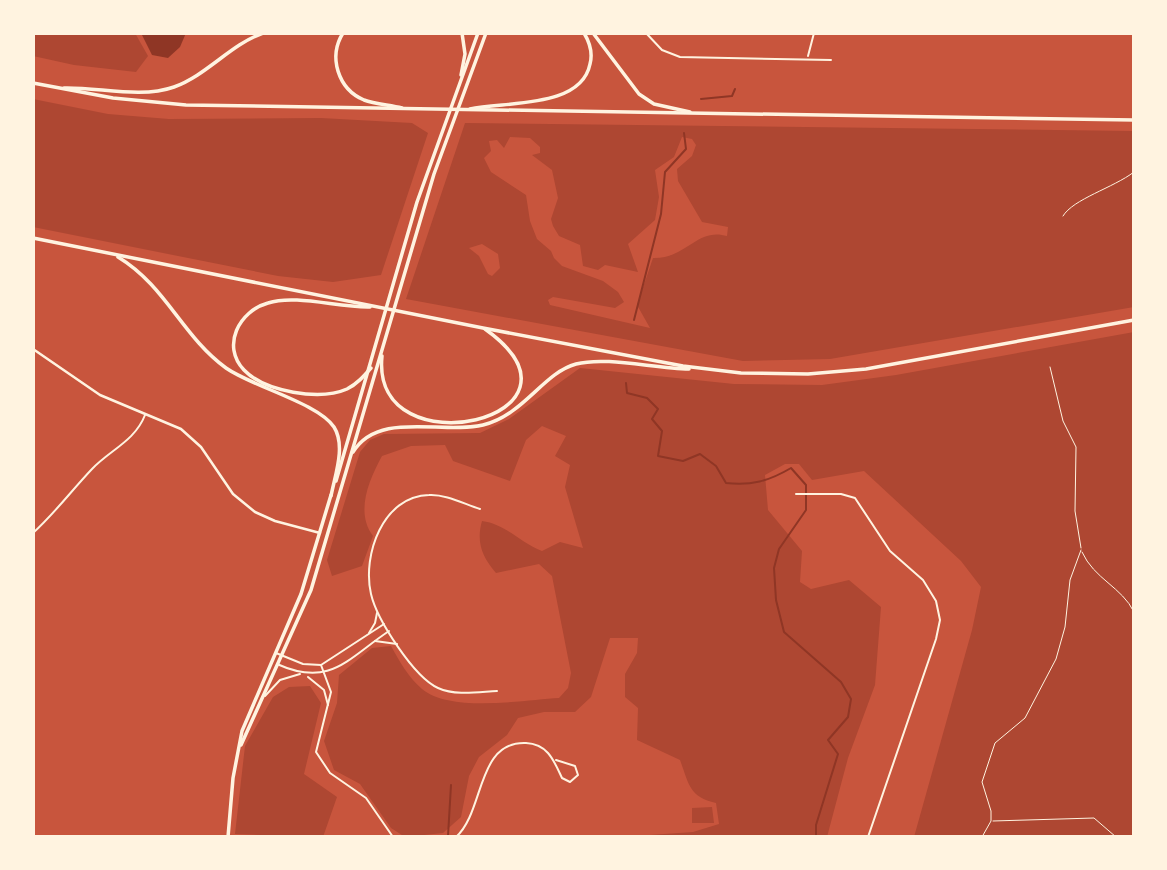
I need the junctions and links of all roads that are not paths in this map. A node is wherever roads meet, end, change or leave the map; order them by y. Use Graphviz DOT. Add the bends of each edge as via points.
graph roads {
  1 [pos="263,33"];
  2 [pos="343,33"];
  3 [pos="463,33"];
  4 [pos="478,33"];
  5 [pos="486,33"];
  6 [pos="584,33"];
  7 [pos="593,33"];
  8 [pos="646,33"];
  9 [pos="814,33"];
  10 [pos="807,57"];
  11 [pos="831,60"];
  12 [pos="461,75"];
  13 [pos="33,83"];
  14 [pos="56,88"];
  15 [pos="408,110"];
  16 [pos="463,110"];
  17 [pos="695,114"];
  18 [pos="1134,120"];
  19 [pos="33,238"];
  20 [pos="113,254"];
  21 [pos="377,306"];
  22 [pos="1134,320"];
  23 [pos="483,328"];
  24 [pos="33,349"];
  25 [pos="382,356"];
  26 [pos="371,368"];
  27 [pos="700,368"];
  28 [pos="146,414"];
  29 [pos="353,453"];
  30 [pos="796,494"];
  31 [pos="331,496"];
  32 [pos="480,509"];
  33 [pos="33,533"];
  34 [pos="320,533"];
  35 [pos="376,609"];
  36 [pos="385,624"];
  37 [pos="390,631"];
  38 [pos="367,635"];
  39 [pos="371,643"];
  40 [pos="398,645"];
  41 [pos="276,653"];
  42 [pos="284,656"];
  43 [pos="272,662"];
  44 [pos="279,665"];
  45 [pos="321,665"];
  46 [pos="326,673"];
  47 [pos="303,675"];
  48 [pos="497,691"];
  49 [pos="264,697"];
  50 [pos="327,709"];
  51 [pos="239,750"];
  52 [pos="556,760"];
  53 [pos="228,837"];
  54 [pos="393,837"];
  55 [pos="456,837"];
  56 [pos="868,837"];
  1 -- 14 [label="main road" via="171,88"];
  2 -- 15 [label="main road" via="336,47 336,62 346,86 363,99"];
  3 -- 12 [label="main road" via="466,50"];
  4 -- 12 [label="main road"];
  5 -- 25 [label="main road" via="450,126"];
  6 -- 16 [label="main road" via="591,63 585,77 569,92 550,99"];
  7 -- 17 [label="main road" via="645,99"];
  8 -- 10 [label="street" via="662,50 680,57"];
  9 -- 10 [label="street"];
  10 -- 11 [label="street"];
  12 -- 26 [label="main road"];
  13 -- 14 [label="main road"];
  14 -- 15 [label="main road" via="177,104"];
  15 -- 16 [label="main road"];
  16 -- 17 [label="main road"];
  17 -- 18 [label="main road"];
  19 -- 20 [label="main road"];
  20 -- 21 [label="main road"];
  20 -- 31 [label="main road" via="146,276 219,363 330,422 339,443"];
  21 -- 23 [label="main road"];
  21 -- 26 [label="main road" via="273,301 247,314 234,340 237,360 249,374 291,390 340,391"];
  22 -- 27 [label="main road" via="841,372 766,374"];
  23 -- 25 [label="main road" via="512,351 522,377 513,403 488,418 448,422 405,410 385,390"];
  23 -- 27 [label="main road"];
  24 -- 28 [label="street" via="100,395"];
  25 -- 29 [label="main road"];
  26 -- 31 [label="main road"];
  27 -- 29 [label="main road" via="576,364 496,421 461,428 380,430 364,439"];
  28 -- 33 [label="street" via="130,438 92,469"];
  28 -- 34 [label="street" via="178,427 196,442 231,492 255,512"];
  29 -- 42 [label="main road" via="312,590"];
  30 -- 56 [label="street" via="855,498 890,551 923,580 940,613 936,639"];
  31 -- 34 [label="main road"];
  32 -- 35 [label="street" via="432,495 410,499 390,513 370,562 369,585"];
  34 -- 41 [label="main road"];
  35 -- 36 [label="street"];
  35 -- 38 [label="street" via="376,624"];
  36 -- 37 [label="street"];
  36 -- 38 [label="street"];
  37 -- 39 [label="street"];
  37 -- 40 [label="street"];
  38 -- 45 [label="street"];
  39 -- 40 [label="street" via="384,640"];
  39 -- 46 [label="street"];
  40 -- 48 [label="street" via="414,670 437,688 461,693"];
  41 -- 42 [label="street"];
  41 -- 43 [label="main road"];
  42 -- 44 [label="main road"];
  42 -- 45 [label="street"];
  43 -- 44 [label="street"];
  43 -- 51 [label="main road" via="249,712"];
  44 -- 47 [label="street"];
  44 -- 49 [label="main road"];
  45 -- 46 [label="street"];
  46 -- 47 [label="street"];
  46 -- 50 [label="street" via="331,692"];
  47 -- 49 [label="street" via="280,680"];
  47 -- 50 [label="street" via="324,690"];
  49 -- 51 [label="main road"];
  50 -- 54 [label="street" via="317,744 321,761 334,777 366,798"];
  51 -- 53 [label="main road"];
  52 -- 52 [label="street" via="562,778 570,782 578,775 575,766"];
  52 -- 55 [label="street" via="528,743 497,753 471,817"];
}
